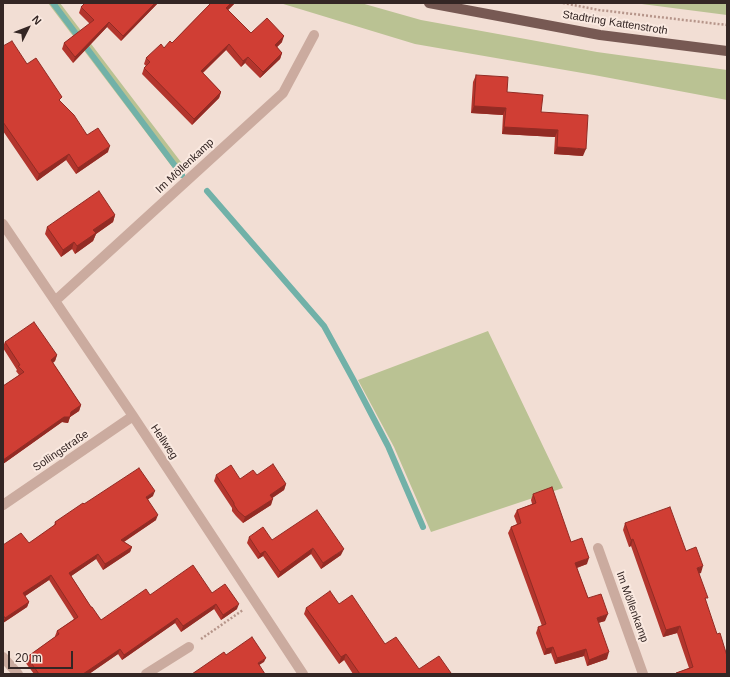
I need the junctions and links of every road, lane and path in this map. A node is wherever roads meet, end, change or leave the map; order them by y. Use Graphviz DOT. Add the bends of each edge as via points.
graph roads {
  1 [pos="429,3"];
  2 [pos="563,3"];
  3 [pos="727,25"];
  4 [pos="314,35"];
  5 [pos="727,51"];
  6 [pos="3,224"];
  7 [pos="55,301"];
  8 [pos="133,416"];
  9 [pos="3,505"];
  10 [pos="598,548"];
  11 [pos="256,602"];
  12 [pos="189,647"];
  13 [pos="3,657"];
  14 [pos="18,674"];
  15 [pos="146,674"];
  16 [pos="303,674"];
  17 [pos="643,674"];
  1 -- 5 [label="main road, Stadtring Kattenstroth" via="600,35"];
  2 -- 3 [label="path" via="600,10"];
  4 -- 7 [label="street, Im Möllenkamp" via="283,93"];
  6 -- 7 [label="street, Hellweg"];
  7 -- 8 [label="street, Hellweg"];
  8 -- 9 [label="street, Sollingstraße"];
  8 -- 11 [label="street, Hellweg"];
  10 -- 17 [label="street, Im Möllenkamp"];
  11 -- 12 [label="path"];
  11 -- 16 [label="street, Hellweg"];
  12 -- 15 [label="street"];
  13 -- 14 [label="street"];
}
